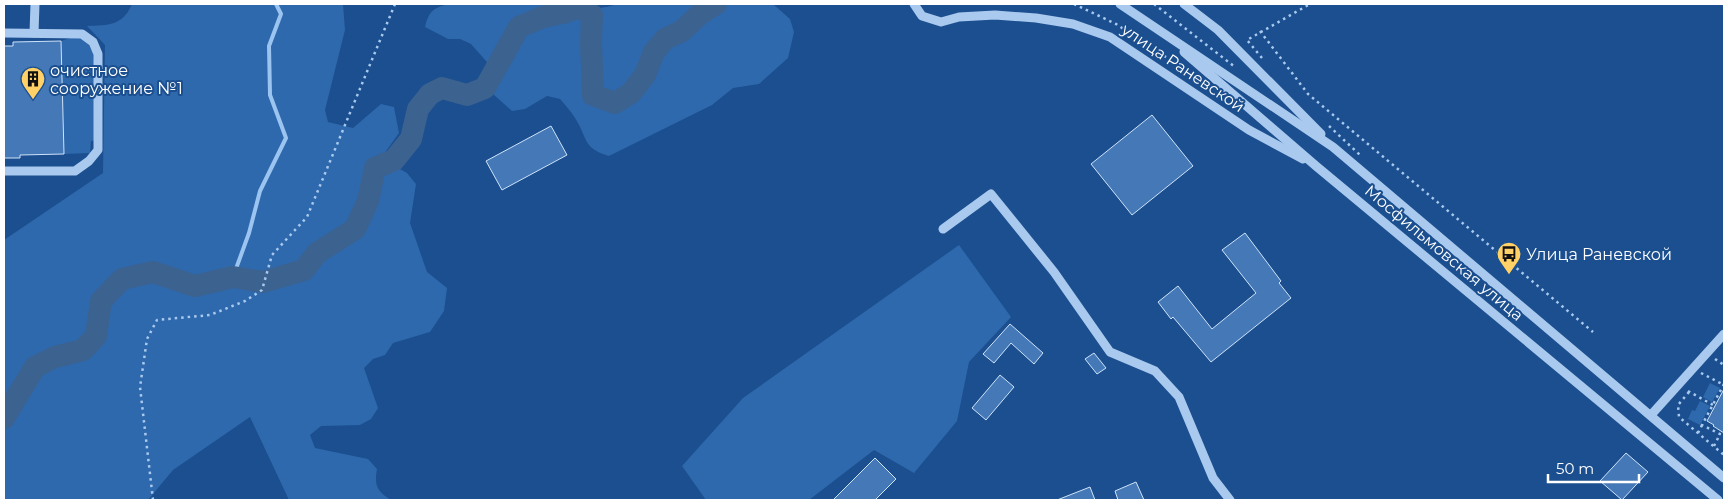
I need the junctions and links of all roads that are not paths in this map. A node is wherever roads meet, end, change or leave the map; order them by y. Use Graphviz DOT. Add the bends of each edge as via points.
graph roads {
  1 [pos="35,4"];
  2 [pos="914,4"];
  3 [pos="1184,4"];
  4 [pos="1123,6"];
  5 [pos="1153,26"];
  6 [pos="4,33"];
  7 [pos="34,33"];
  8 [pos="1333,147"];
  9 [pos="1316,166"];
  10 [pos="4,171"];
  11 [pos="943,229"];
  12 [pos="1724,334"];
  13 [pos="1652,415"];
  14 [pos="1724,478"];
  15 [pos="1230,500"];
  16 [pos="1718,500"];
  1 -- 7 [label="street"];
  2 -- 9 [label="street, улица Раневской" via="922,16 941,22 959,17 995,15 1036,18 1073,24 1110,37 1249,130"];
  3 -- 8 [label="street" via="1218,30"];
  4 -- 5 [label="street, Мосфильмовская улица"];
  5 -- 8 [label="street, Мосфильмовская улица"];
  5 -- 9 [label="street, Мосфильмовская улица"];
  6 -- 7 [label="street"];
  7 -- 10 [label="street" via="82,34 94,42 98,54 98,150 75,171"];
  8 -- 13 [label="street, Мосфильмовская улица"];
  9 -- 16 [label="street, Мосфильмовская улица"];
  11 -- 15 [label="street" via="991,194 1054,272 1110,352 1155,371 1179,397 1213,478"];
  12 -- 13 [label="street"];
  13 -- 14 [label="street, Мосфильмовская улица"];
}
